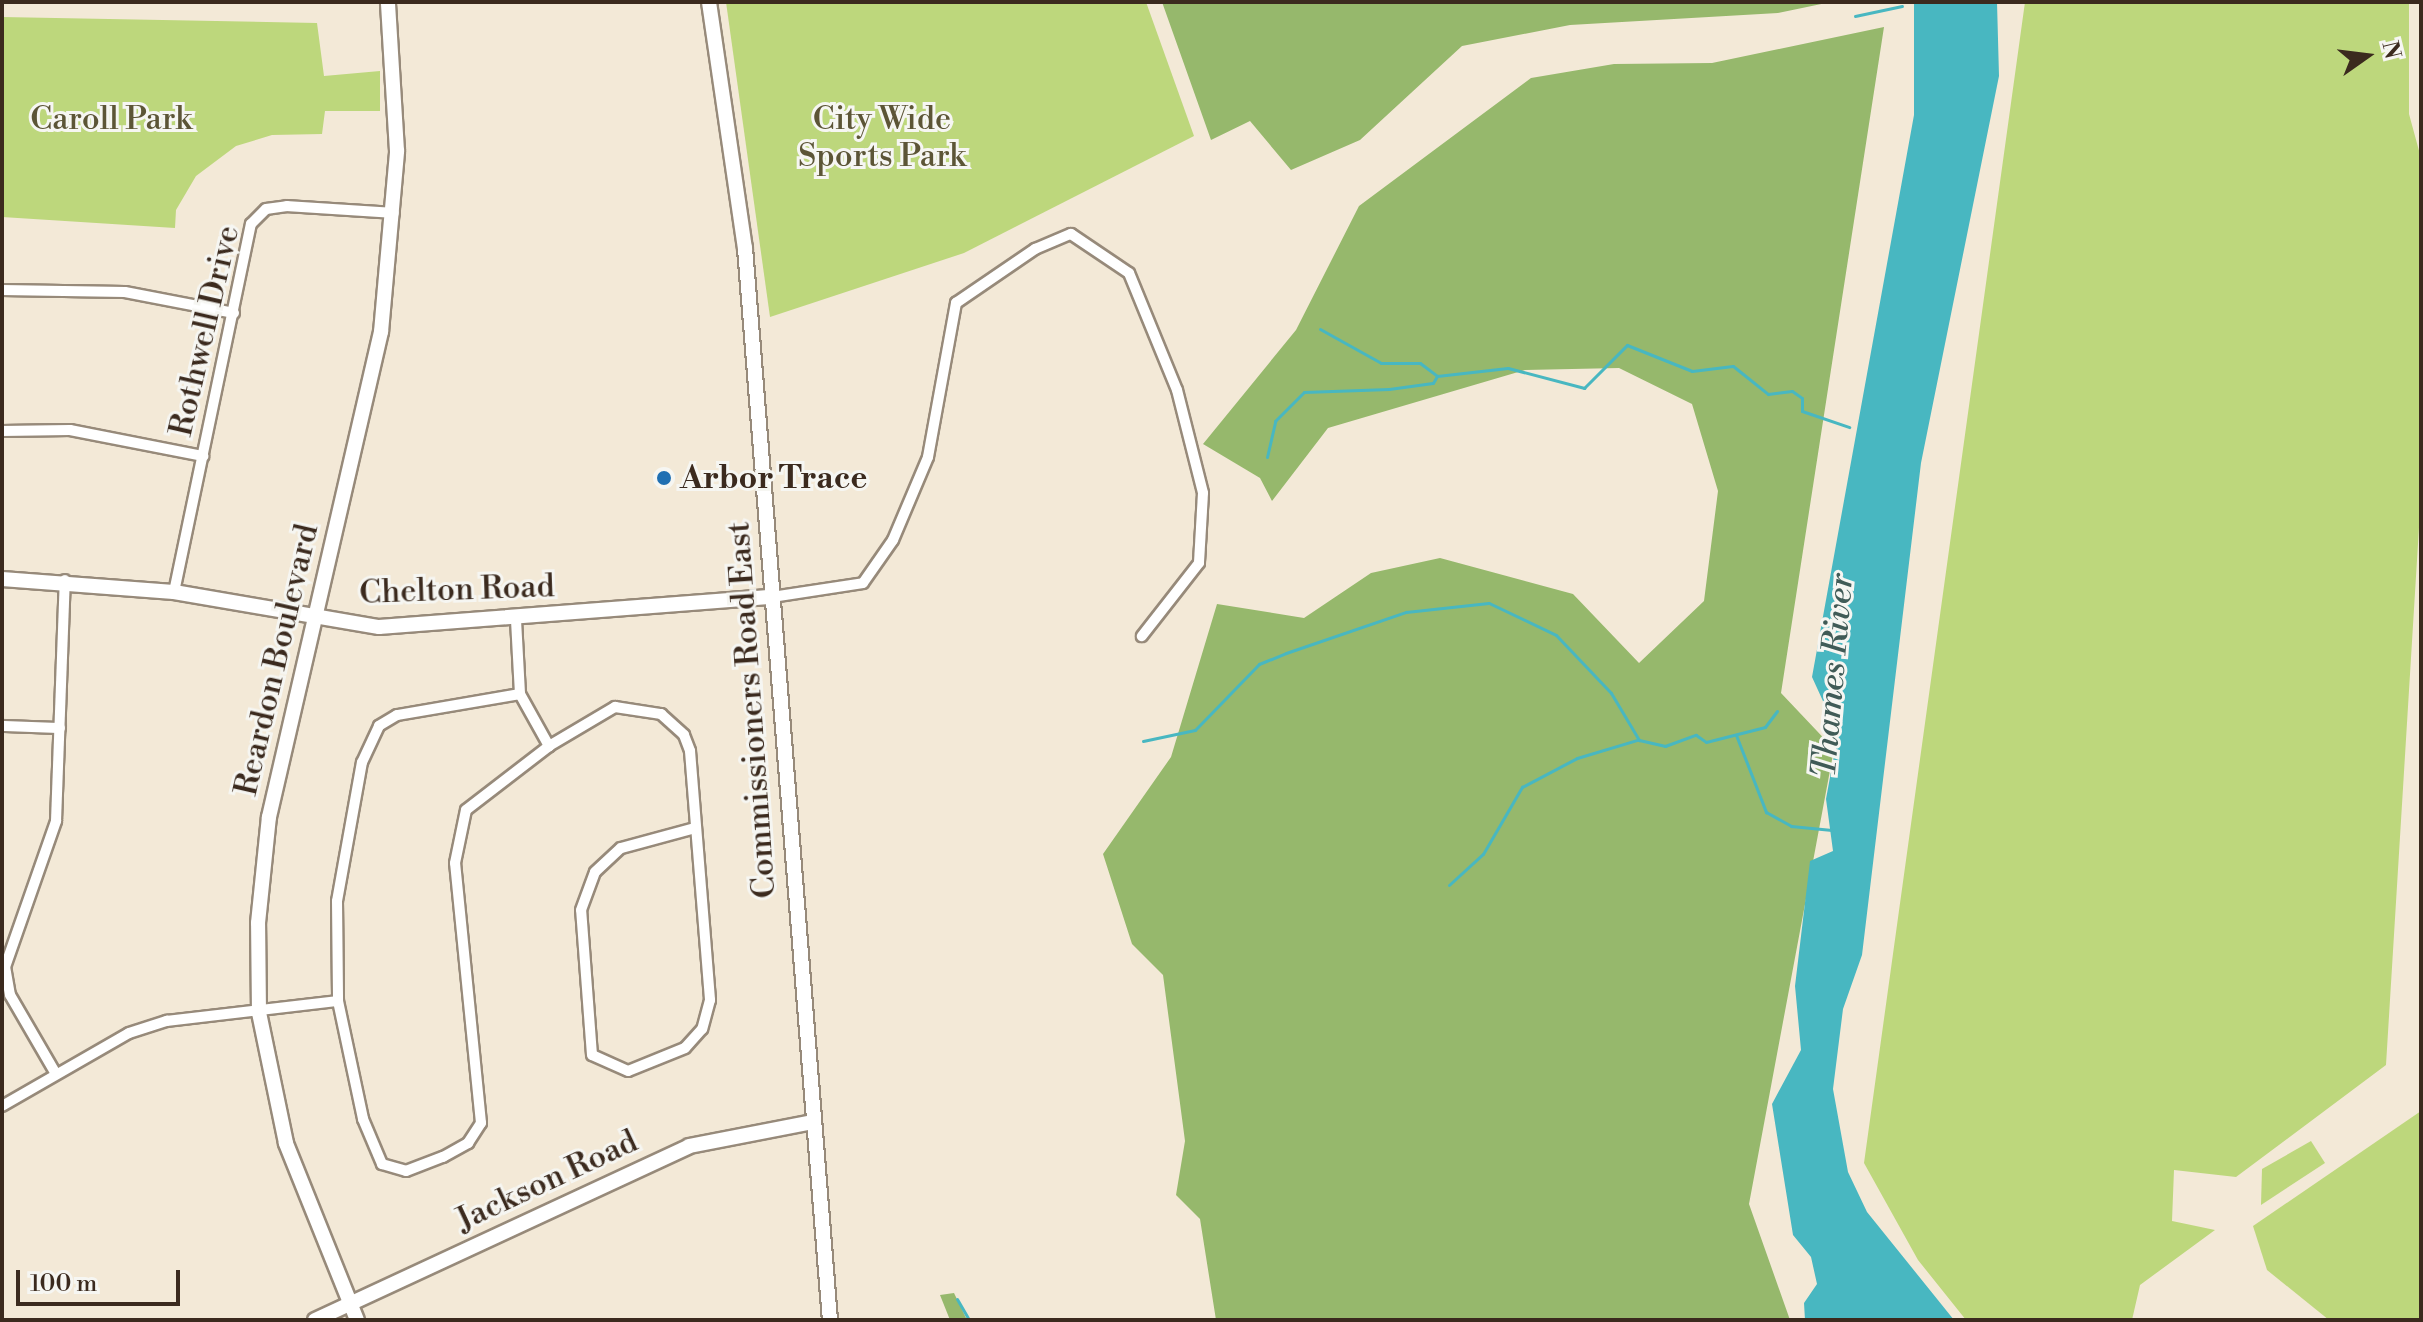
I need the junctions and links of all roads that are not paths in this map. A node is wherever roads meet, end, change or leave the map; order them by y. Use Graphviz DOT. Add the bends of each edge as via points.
graph roads {
  1 [pos="388,2"];
  2 [pos="709,2"];
  3 [pos="394,213"];
  4 [pos="2,290"];
  5 [pos="234,313"];
  6 [pos="2,431"];
  7 [pos="203,456"];
  8 [pos="2,579"];
  9 [pos="65,580"];
  10 [pos="174,592"];
  11 [pos="772,597"];
  12 [pos="317,618"];
  13 [pos="516,620"];
  14 [pos="1142,636"];
  15 [pos="520,694"];
  16 [pos="2,726"];
  17 [pos="60,728"];
  18 [pos="549,746"];
  19 [pos="695,828"];
  20 [pos="338,1001"];
  21 [pos="259,1013"];
  22 [pos="56,1074"];
  23 [pos="2,1106"];
  24 [pos="812,1122"];
  25 [pos="350,1304"];
  26 [pos="315,1320"];
  27 [pos="357,1320"];
  28 [pos="830,1320"];
  1 -- 3 [label="street, Reardon Boulevard"];
  2 -- 11 [label="street, Commissioners Road East" via="745,248"];
  3 -- 5 [label="street, Rothwell Drive" via="266,209 251,224"];
  3 -- 12 [label="street, Reardon Boulevard" via="381,332"];
  4 -- 5 [label="street" via="125,292"];
  5 -- 7 [label="street, Rothwell Drive"];
  6 -- 7 [label="street" via="70,430"];
  7 -- 10 [label="street, Rothwell Drive"];
  8 -- 9 [label="street, Chelton Road"];
  9 -- 10 [label="street, Chelton Road"];
  9 -- 17 [label="street"];
  10 -- 12 [label="street, Chelton Road"];
  11 -- 13 [label="street, Chelton Road"];
  11 -- 14 [label="street" via="863,583 893,540 928,457 956,303 1035,249 1071,234 1129,273 1177,390 1203,493 1199,563"];
  11 -- 24 [label="street, Commissioners Road East"];
  12 -- 13 [label="street, Chelton Road" via="379,627"];
  12 -- 21 [label="street, Reardon Boulevard" via="269,817 258,923"];
  13 -- 15 [label="street"];
  15 -- 18 [label="street"];
  15 -- 20 [label="street" via="397,715 379,726 362,762 337,901"];
  16 -- 17 [label="street"];
  17 -- 22 [label="street" via="56,821 5,967 10,995"];
  18 -- 19 [label="street" via="615,707 661,714 690,751"];
  18 -- 20 [label="street" via="484,791 466,810 455,846 466,1028 480,1106 476,1135 406,1171 376,1158"];
  19 -- 19 [label="street" via="710,1000 702,1029 685,1048 628,1071 612,1069 592,1055 581,910 595,872 621,848"];
  20 -- 21 [label="street"];
  21 -- 22 [label="street" via="167,1021"];
  21 -- 25 [label="street, Reardon Boulevard" via="286,1143"];
  22 -- 23 [label="street"];
  24 -- 25 [label="street, Jackson Road" via="689,1146"];
  24 -- 28 [label="street, Commissioners Road East"];
  25 -- 26 [label="street, Jackson Road"];
  25 -- 27 [label="street, Reardon Boulevard"];
}
